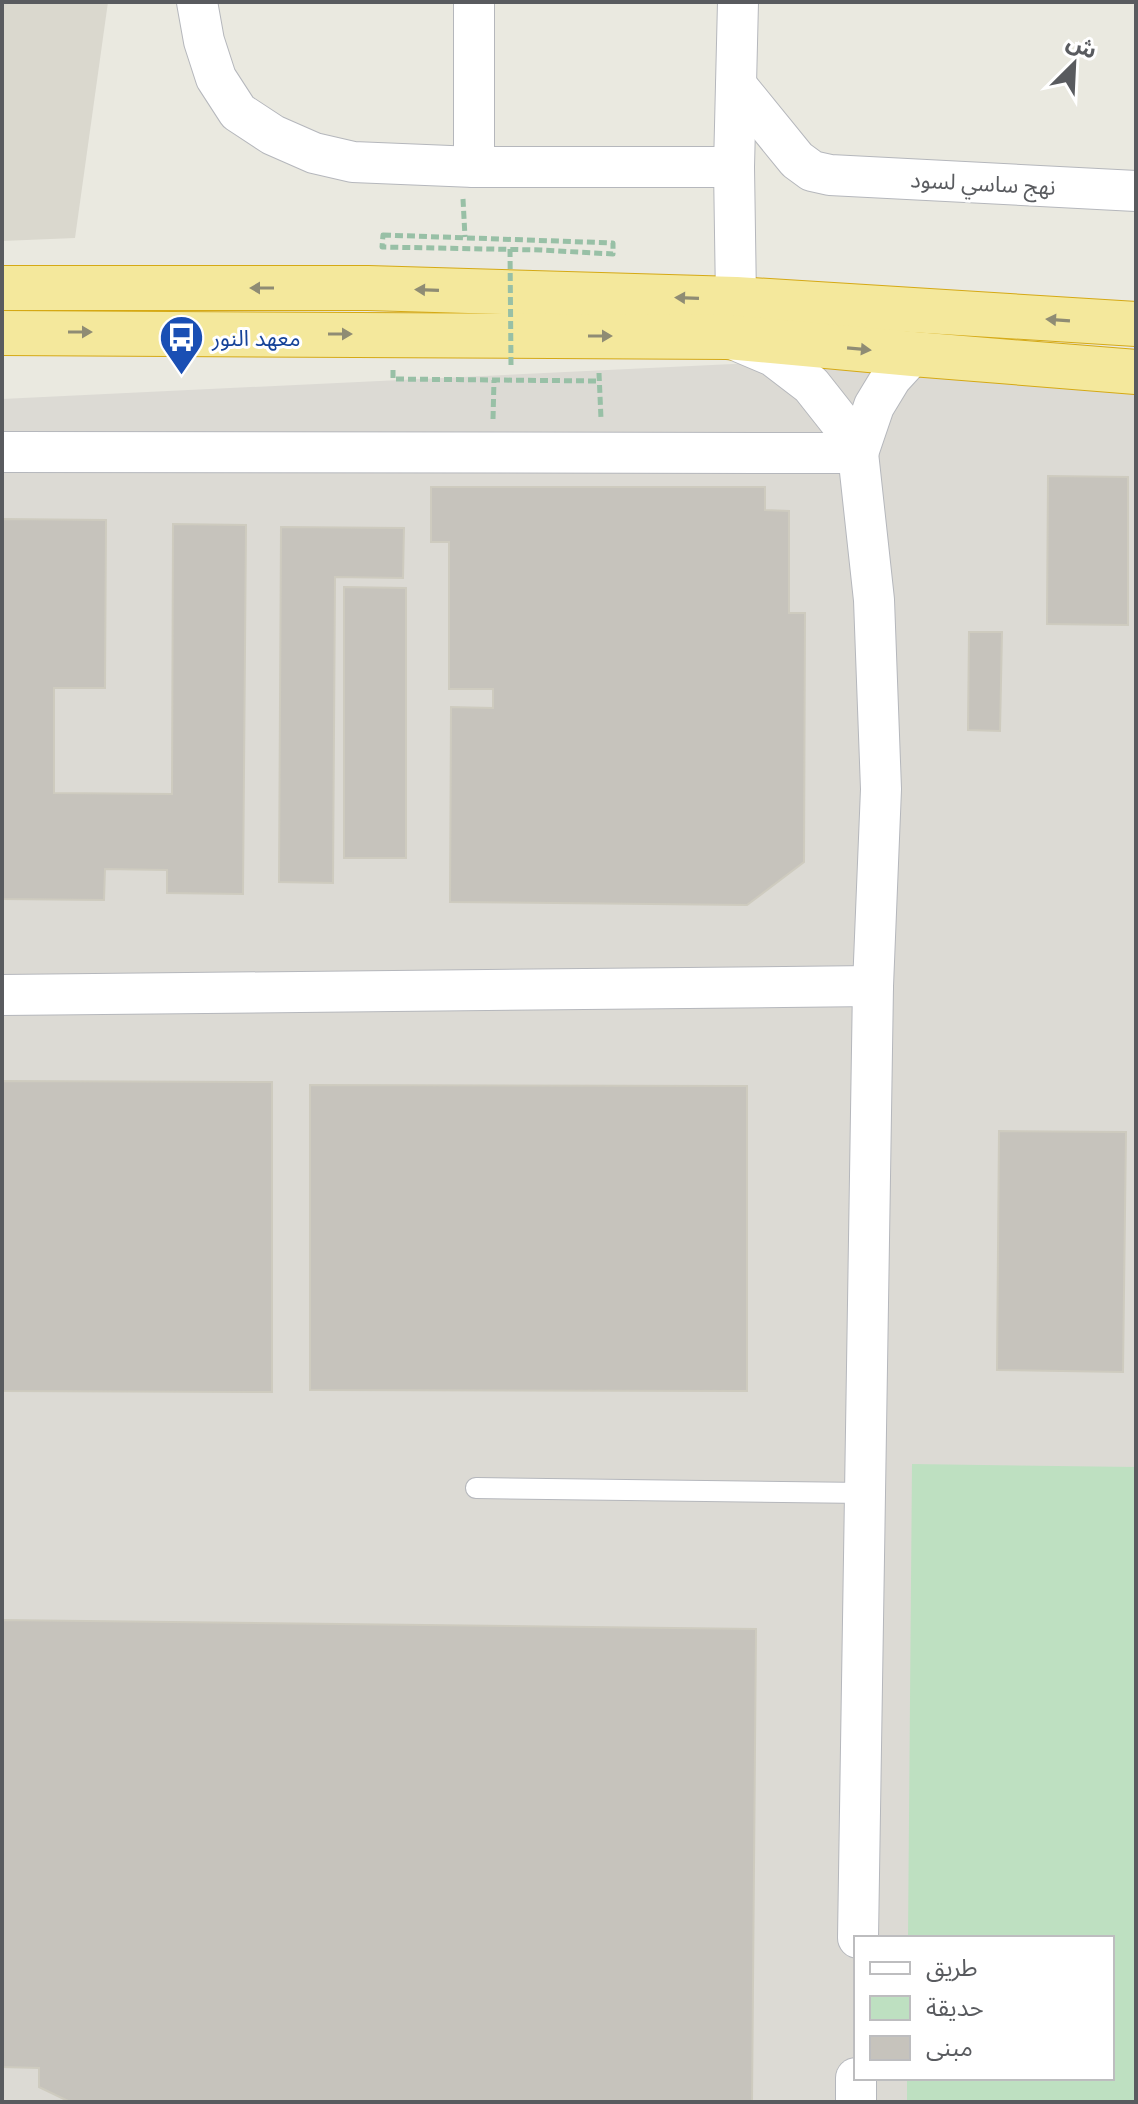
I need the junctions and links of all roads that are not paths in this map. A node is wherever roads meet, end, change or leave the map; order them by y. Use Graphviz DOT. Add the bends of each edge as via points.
graph roads {
  1 [pos="197,2"];
  2 [pos="474,2"];
  3 [pos="738,2"];
  4 [pos="736,85"];
  5 [pos="474,167"];
  6 [pos="734,167"];
  7 [pos="1136,191"];
  8 [pos="2,288"];
  9 [pos="732,318"];
  10 [pos="1136,324"];
  11 [pos="2,333"];
  12 [pos="913,354"];
  13 [pos="1136,372"];
  14 [pos="2,452"];
  15 [pos="858,453"];
  16 [pos="873,986"];
  17 [pos="2,995"];
  18 [pos="476,1488"];
  19 [pos="865,1493"];
  20 [pos="858,1936"];
  21 [pos="856,2080"];
  22 [pos="856,2102"];
  1 -- 5 [label="street" via="216,78 238,112 273,135 353,162"];
  2 -- 5 [label="street"];
  3 -- 4 [label="street"];
  4 -- 6 [label="street"];
  4 -- 7 [label="street, نهج ساسي لسود" via="812,171"];
  5 -- 6 [label="street"];
  6 -- 9 [label="street"];
  9 -- 8 [label="highway, one-way" via="368,288"];
  10 -- 9 [label="highway, one-way"];
  11 -- 9 [label="highway, one-way"];
  9 -- 12 [label="highway, one-way"];
  9 -- 15 [label="street" via="811,385"];
  12 -- 13 [label="highway"];
  12 -- 15 [label="street" via="874,406"];
  14 -- 15 [label="street"];
  15 -- 16 [label="street" via="874,600 881,789"];
  16 -- 17 [label="street"];
  16 -- 19 [label="street"];
  18 -- 19 [label="lane"];
  19 -- 20 [label="street"];
  21 -- 22 [label="street"];
}
